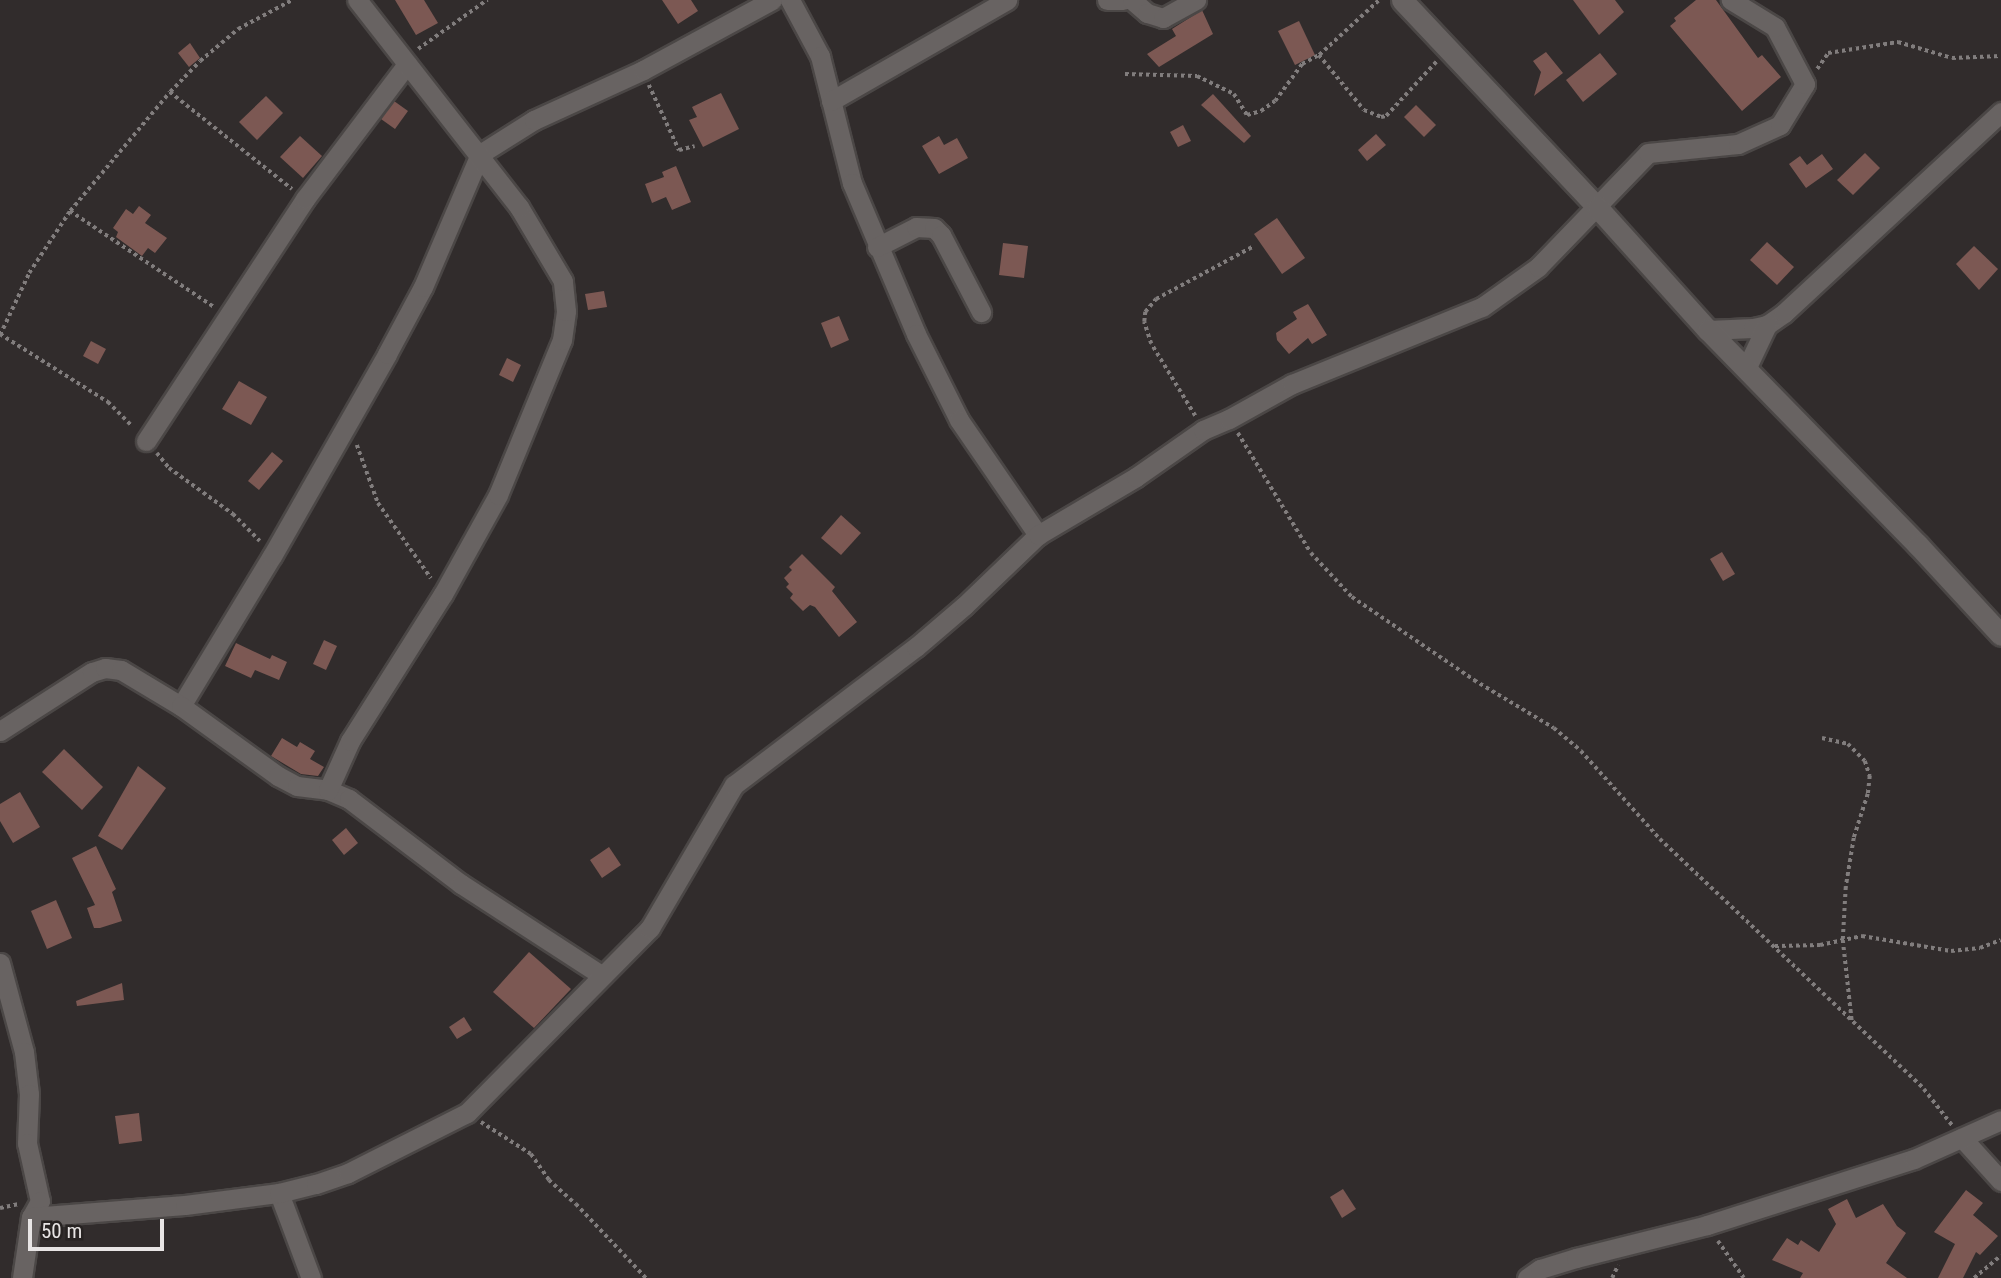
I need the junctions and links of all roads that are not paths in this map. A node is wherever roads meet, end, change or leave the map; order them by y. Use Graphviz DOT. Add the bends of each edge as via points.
graph roads {
  1 [pos="357,0"];
  2 [pos="772,0"];
  3 [pos="790,0"];
  4 [pos="1007,0"];
  5 [pos="1107,0"];
  6 [pos="1123,0"];
  7 [pos="1132,0"];
  8 [pos="1196,0"];
  9 [pos="1402,0"];
  10 [pos="1731,0"];
  11 [pos="404,62"];
  12 [pos="831,102"];
  13 [pos="2001,112"];
  14 [pos="480,154"];
  15 [pos="1598,208"];
  16 [pos="877,247"];
  17 [pos="981,312"];
  18 [pos="1767,325"];
  19 [pos="1708,330"];
  20 [pos="1746,369"];
  21 [pos="146,441"];
  22 [pos="1038,535"];
  23 [pos="2001,635"];
  24 [pos="181,706"];
  25 [pos="0,731"];
  26 [pos="328,790"];
  27 [pos="0,963"];
  28 [pos="601,975"];
  29 [pos="2001,1120"];
  30 [pos="1962,1138"];
  31 [pos="2001,1181"];
  32 [pos="279,1193"];
  33 [pos="31,1217"];
  34 [pos="22,1278"];
  35 [pos="311,1278"];
  36 [pos="1527,1278"];
  1 -- 11 [label="street"];
  2 -- 14 [label="street" via="643,70 534,120"];
  3 -- 12 [label="street" via="820,56"];
  4 -- 12 [label="street"];
  5 -- 6 [label="street"];
  7 -- 8 [label="street" via="1147,13 1163,18"];
  9 -- 15 [label="street"];
  10 -- 15 [label="street" via="1775,27 1805,84 1780,125 1738,144 1648,153"];
  11 -- 14 [label="street"];
  11 -- 21 [label="street" via="305,199"];
  12 -- 16 [label="street" via="852,183"];
  13 -- 18 [label="street"];
  14 -- 24 [label="street" via="424,287"];
  14 -- 26 [label="street" via="563,281 566,311 562,340 498,495 443,594 350,741"];
  15 -- 19 [label="street"];
  15 -- 22 [label="street" via="1538,267 1482,307 1292,384 1203,430 1136,477"];
  16 -- 17 [label="street" via="916,226 934,228"];
  16 -- 22 [label="street" via="959,420"];
  18 -- 19 [label="street"];
  18 -- 20 [label="street"];
  19 -- 20 [label="street"];
  20 -- 23 [label="street"];
  22 -- 28 [label="street" via="916,647 734,785 650,928"];
  24 -- 25 [label="street" via="121,670 106,668 92,672"];
  24 -- 26 [label="street" via="278,776 297,786"];
  26 -- 28 [label="street" via="349,799 461,884"];
  27 -- 33 [label="street" via="24,1052 29,1094 27,1143 40,1200"];
  28 -- 32 [label="street" via="467,1113 348,1173"];
  29 -- 30 [label="street"];
  30 -- 31 [label="street"];
  30 -- 36 [label="street" via="1706,1225 1540,1269"];
  32 -- 33 [label="street"];
  32 -- 35 [label="street"];
  33 -- 34 [label="street"];
}
